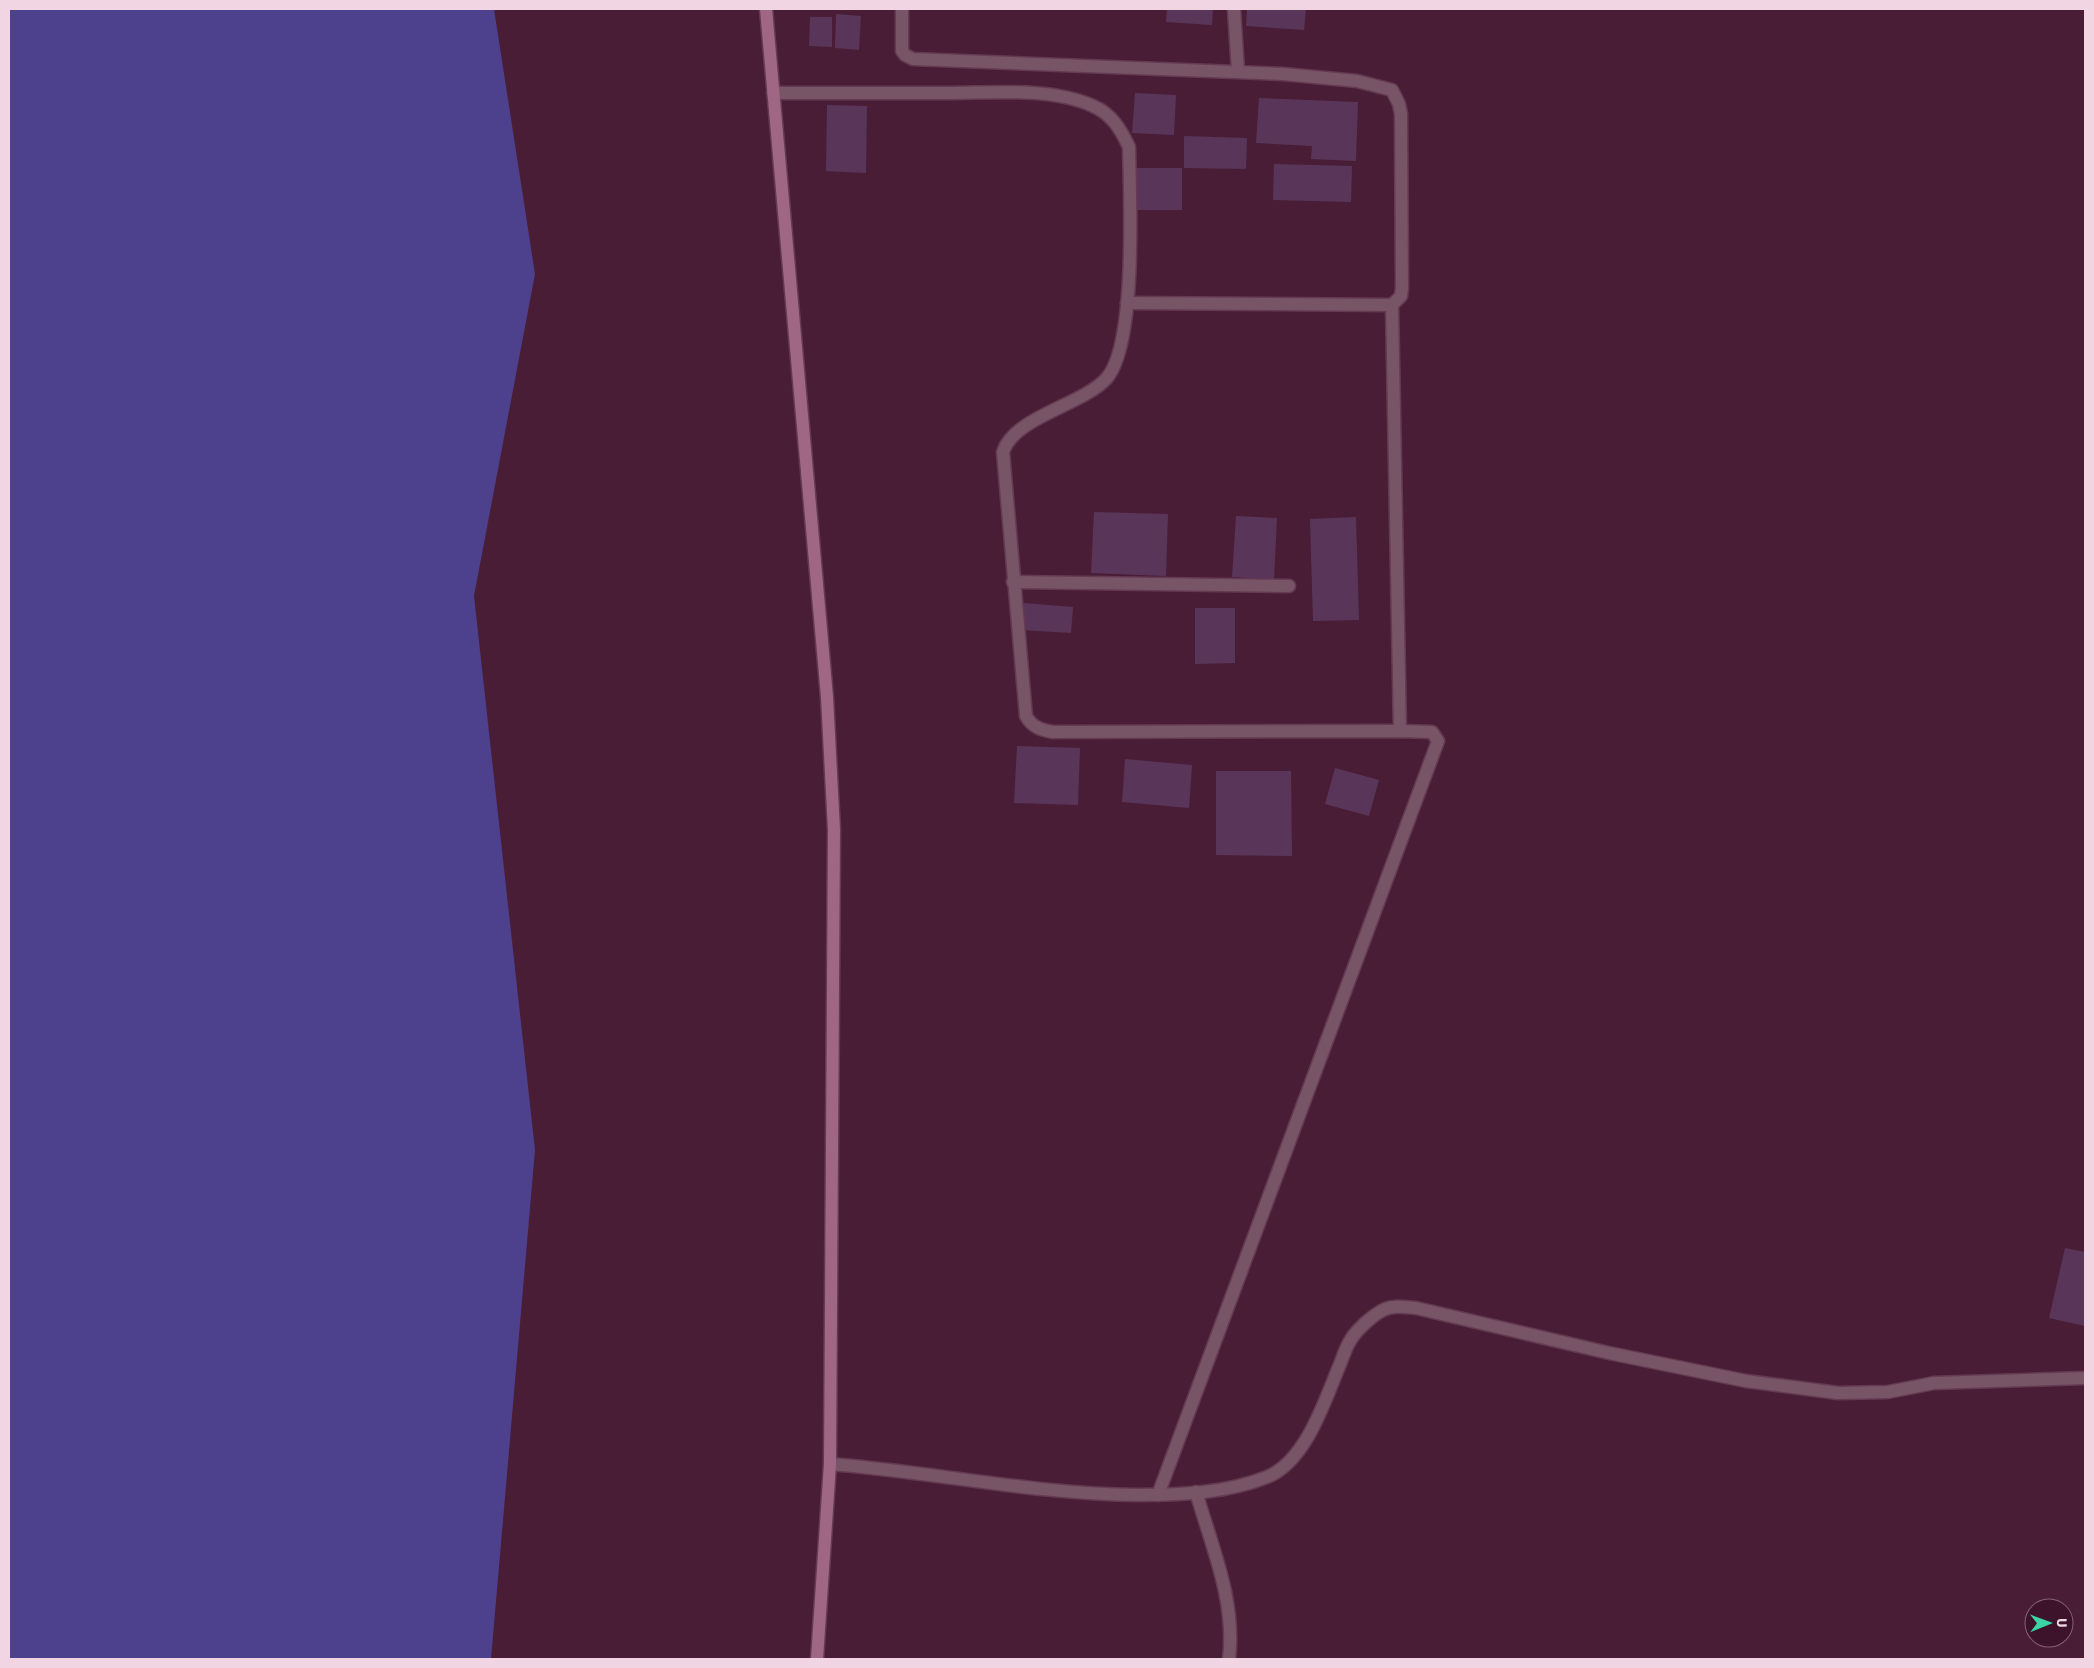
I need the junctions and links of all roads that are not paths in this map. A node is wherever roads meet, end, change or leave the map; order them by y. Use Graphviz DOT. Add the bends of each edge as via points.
graph roads {
  1 [pos="766,9"];
  2 [pos="902,9"];
  3 [pos="1234,9"];
  4 [pos="1238,71"];
  5 [pos="773,93"];
  6 [pos="1127,303"];
  7 [pos="1392,305"];
  8 [pos="1013,582"];
  9 [pos="1289,586"];
  10 [pos="1400,731"];
  11 [pos="2085,1378"];
  12 [pos="830,1464"];
  13 [pos="1196,1492"];
  14 [pos="1158,1495"];
  15 [pos="817,1659"];
  16 [pos="1229,1659"];
  1 -- 5 [label="main road"];
  2 -- 4 [label="street" via="902,51 913,59"];
  3 -- 4 [label="street"];
  4 -- 7 [label="street" via="1357,81 1392,90 1400,104 1401,114 1402,278 1401,296"];
  5 -- 6 [label="street" via="1010,93 1068,97 1094,106 1113,120 1129,148"];
  5 -- 12 [label="main road" via="827,697 834,830"];
  6 -- 7 [label="street"];
  6 -- 8 [label="street" via="1124,340 1119,358 1106,380 1031,423 1005,445"];
  7 -- 10 [label="street"];
  8 -- 9 [label="street"];
  8 -- 10 [label="street" via="1026,716 1036,728 1053,732"];
  10 -- 14 [label="street" via="1432,732 1438,741"];
  11 -- 13 [label="street" via="1934,1383 1888,1392 1838,1393 1746,1381 1398,1306 1384,1310 1350,1340 1321,1412 1300,1449 1285,1465 1269,1476 1234,1487"];
  12 -- 14 [label="street" via="885,1468 1036,1489"];
  12 -- 15 [label="main road"];
  13 -- 14 [label="street"];
  13 -- 16 [label="street" via="1229,1602 1232,1634"];
}
